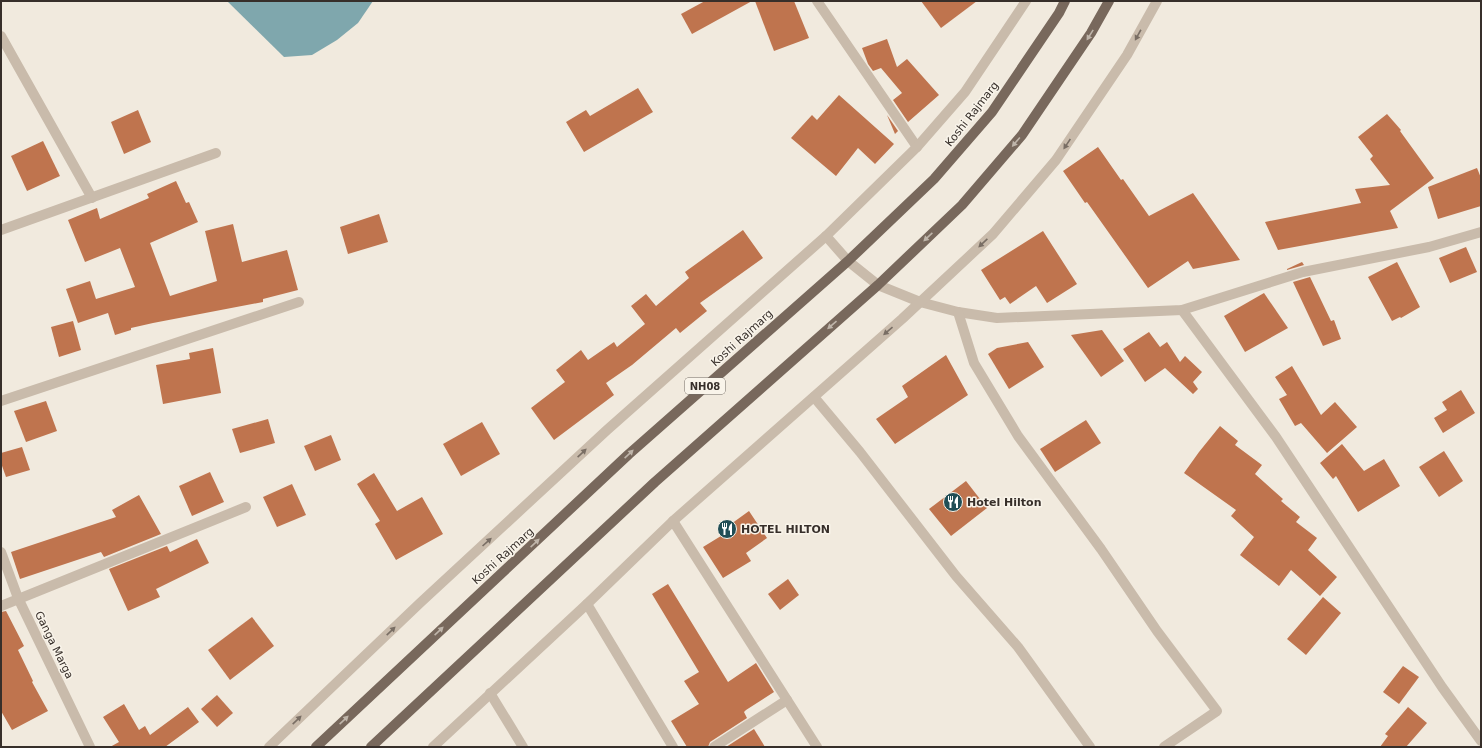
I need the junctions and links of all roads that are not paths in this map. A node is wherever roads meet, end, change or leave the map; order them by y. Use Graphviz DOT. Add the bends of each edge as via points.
graph roads {
  1 [pos="817,1"];
  2 [pos="1026,1"];
  3 [pos="1065,1"];
  4 [pos="1109,1"];
  5 [pos="1157,1"];
  6 [pos="1,36"];
  7 [pos="917,147"];
  8 [pos="216,153"];
  9 [pos="92,198"];
  10 [pos="1,230"];
  11 [pos="1481,232"];
  12 [pos="826,236"];
  13 [pos="848,260"];
  14 [pos="878,285"];
  15 [pos="299,302"];
  16 [pos="920,302"];
  17 [pos="1182,310"];
  18 [pos="958,312"];
  19 [pos="814,396"];
  20 [pos="1,401"];
  21 [pos="246,508"];
  22 [pos="673,521"];
  23 [pos="1,552"];
  24 [pos="18,598"];
  25 [pos="587,604"];
  26 [pos="1,606"];
  27 [pos="490,693"];
  28 [pos="787,700"];
  29 [pos="1481,741"];
  30 [pos="90,747"];
  31 [pos="269,747"];
  32 [pos="316,747"];
  33 [pos="371,747"];
  34 [pos="433,747"];
  35 [pos="523,747"];
  36 [pos="673,747"];
  37 [pos="714,747"];
  38 [pos="817,747"];
  39 [pos="1090,747"];
  40 [pos="1164,747"];
  1 -- 7 [label="street"];
  2 -- 7 [label="street" via="965,92"];
  3 -- 13 [label="main road, Koshi Rajmarg / NH08" via="992,112 934,179"];
  4 -- 14 [label="main road, one-way" via="1091,33 1022,135 962,206"];
  5 -- 16 [label="street, one-way" via="1127,55 1056,160 993,234"];
  6 -- 9 [label="street"];
  7 -- 12 [label="street"];
  8 -- 9 [label="street"];
  9 -- 10 [label="street"];
  11 -- 17 [label="street" via="1429,247 1303,272"];
  12 -- 13 [label="street"];
  31 -- 12 [label="street, one-way" via="607,430"];
  13 -- 14 [label="street"];
  32 -- 13 [label="main road, Koshi Rajmarg / NH08, one-way" via="629,454"];
  14 -- 16 [label="street"];
  14 -- 33 [label="main road, one-way" via="655,482"];
  15 -- 20 [label="street"];
  16 -- 18 [label="street"];
  16 -- 19 [label="street, one-way"];
  17 -- 18 [label="street" via="997,318"];
  17 -- 29 [label="street" via="1276,437 1437,680"];
  18 -- 40 [label="street" via="974,363 1018,436 1217,711"];
  19 -- 22 [label="street"];
  19 -- 39 [label="street" via="956,576 1018,647"];
  21 -- 24 [label="street"];
  22 -- 25 [label="street"];
  22 -- 28 [label="street"];
  23 -- 24 [label="street, Ganga Marga"];
  24 -- 26 [label="street"];
  24 -- 30 [label="street, Ganga Marga"];
  25 -- 27 [label="street"];
  25 -- 36 [label="street"];
  27 -- 34 [label="street"];
  27 -- 35 [label="street"];
  28 -- 37 [label="street"];
  28 -- 38 [label="street"];
}
